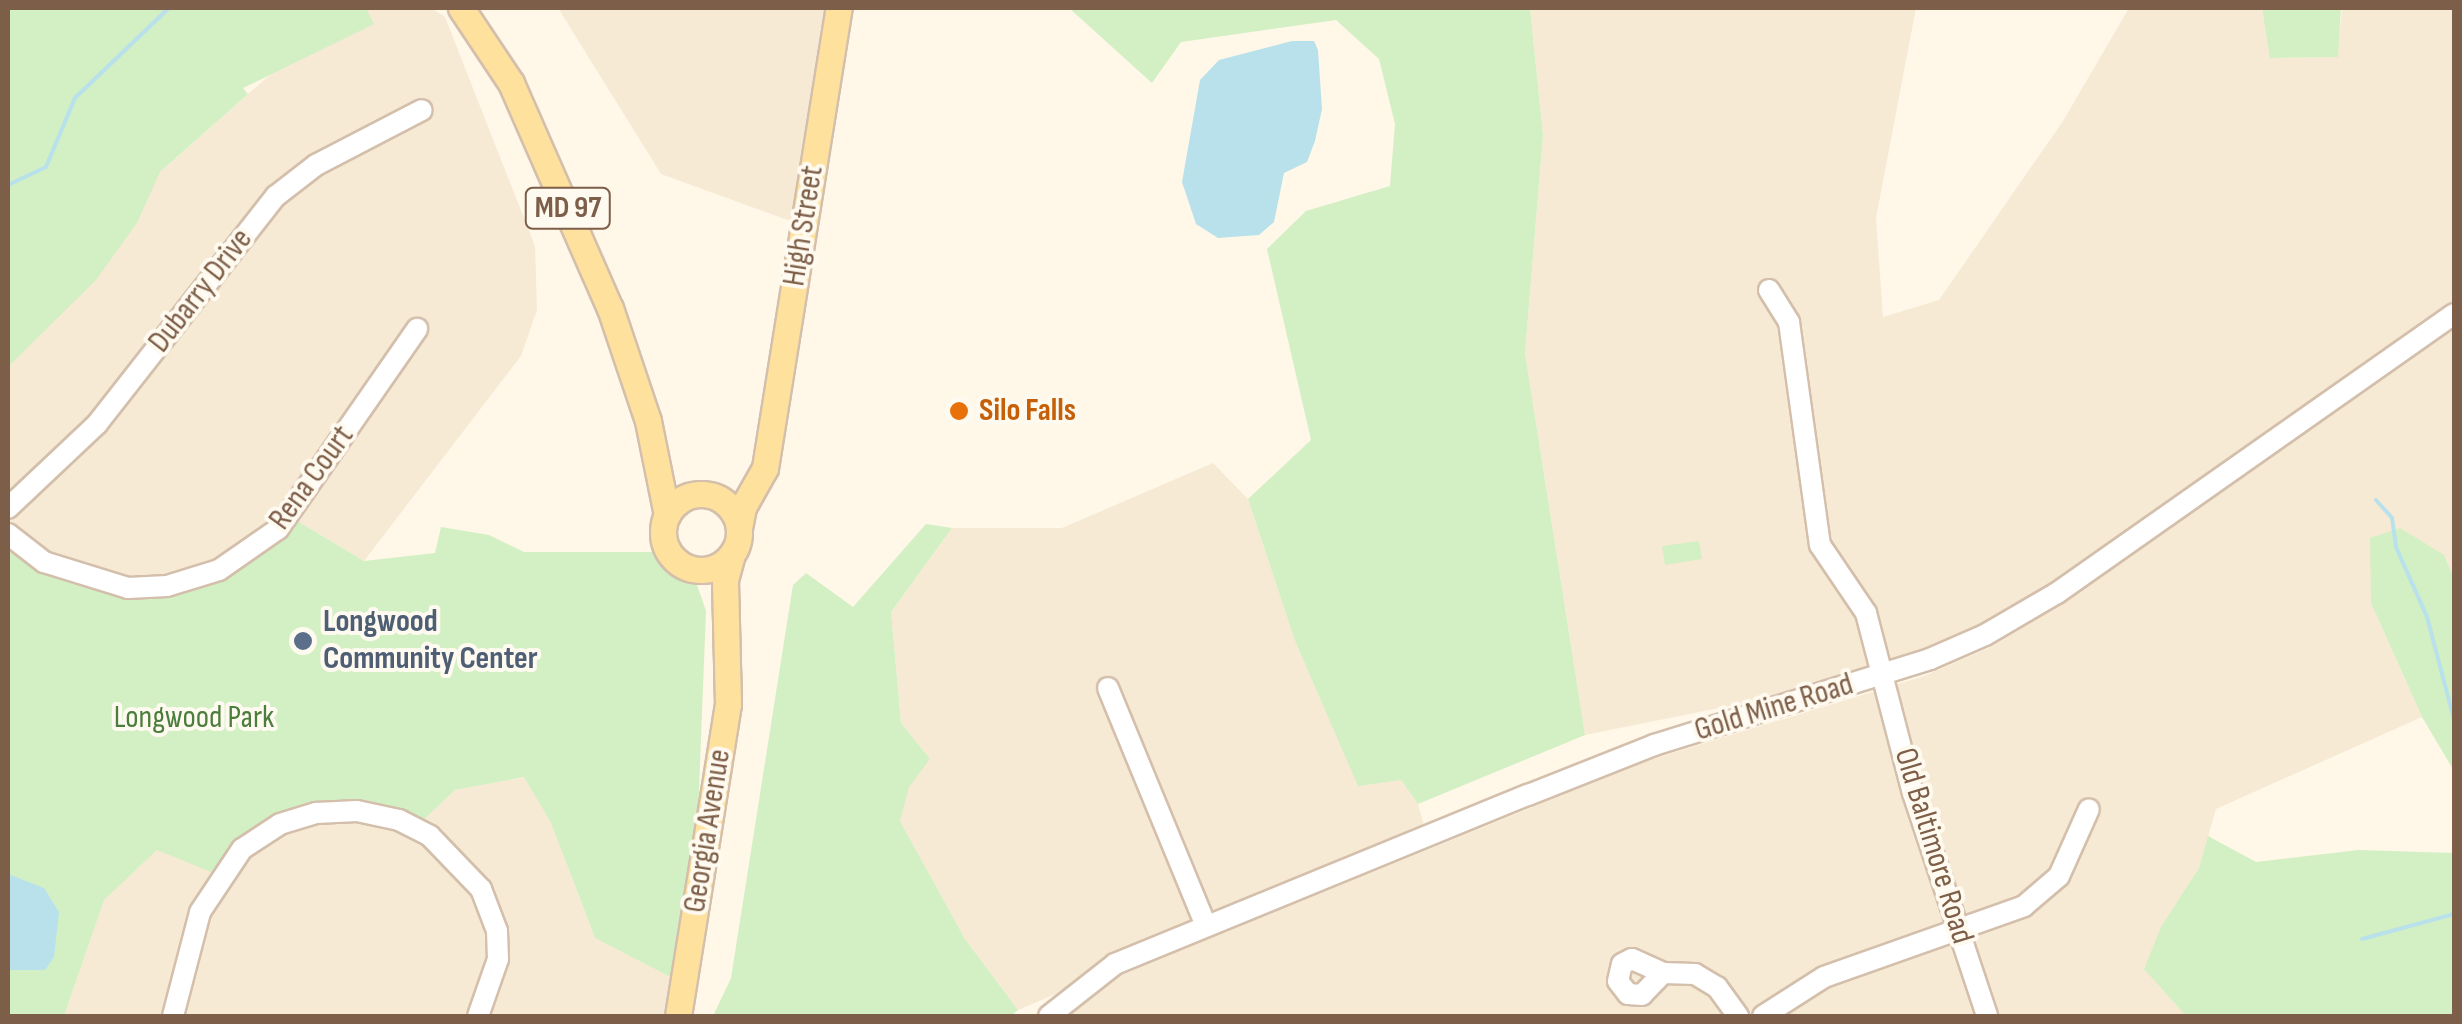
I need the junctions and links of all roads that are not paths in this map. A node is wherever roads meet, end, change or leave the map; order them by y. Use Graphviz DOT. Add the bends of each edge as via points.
graph roads {
  1 [pos="461,8"];
  2 [pos="840,8"];
  3 [pos="422,110"];
  4 [pos="1768,290"];
  5 [pos="2454,314"];
  6 [pos="417,329"];
  7 [pos="648,421"];
  8 [pos="769,445"];
  9 [pos="705,496"];
  10 [pos="8,508"];
  11 [pos="667,515"];
  12 [pos="739,528"];
  13 [pos="8,534"];
  14 [pos="732,554"];
  15 [pos="702,570"];
  16 [pos="729,644"];
  17 [pos="1883,674"];
  18 [pos="1108,688"];
  19 [pos="2089,809"];
  20 [pos="1206,926"];
  21 [pos="1958,930"];
  22 [pos="1663,972"];
  23 [pos="173,1016"];
  24 [pos="478,1016"];
  25 [pos="678,1016"];
  26 [pos="1050,1016"];
  27 [pos="1738,1016"];
  28 [pos="1763,1016"];
  29 [pos="1987,1016"];
  1 -- 7 [label="main road, MD 97" via="511,83 557,180"];
  2 -- 8 [label="main road, High Street"];
  3 -- 10 [label="street, Dubarry Drive" via="316,165 276,196 97,424"];
  4 -- 17 [label="street, Old Baltimore Road" via="1789,322 1820,545 1866,613"];
  5 -- 17 [label="street, Gold Mine Road" via="2031,610 1959,648"];
  6 -- 13 [label="street, Rena Court" via="278,530 219,570 168,586 128,588 44,562"];
  7 -- 9 [label="main road, MD 97" via="674,474"];
  7 -- 11 [label="main road, MD 97"];
  8 -- 9 [label="main road" via="739,482"];
  8 -- 12 [label="main road, High Street"];
  9 -- 11 [label="main road"];
  9 -- 12 [label="main road, MD 97" via="732,510"];
  11 -- 15 [label="main road, MD 97" via="666,548 681,564"];
  12 -- 14 [label="main road"];
  14 -- 15 [label="main road"];
  14 -- 16 [label="main road, Georgia Avenue" via="725,580"];
  15 -- 16 [label="main road, Georgia Avenue"];
  16 -- 25 [label="main road, Georgia Avenue" via="726,719"];
  17 -- 20 [label="street, Gold Mine Road" via="1640,750"];
  17 -- 21 [label="street, Old Baltimore Road"];
  18 -- 20 [label="street"];
  19 -- 21 [label="street" via="2059,876 2024,906"];
  20 -- 26 [label="street, Gold Mine Road" via="1100,972"];
  21 -- 28 [label="street" via="1824,977"];
  21 -- 29 [label="street, Old Baltimore Road"];
  22 -- 27 [label="street" via="1695,974"];
  23 -- 24 [label="street" via="200,912 242,850 280,824 357,811 399,820 430,836 480,889 494,921 498,959"];
}
